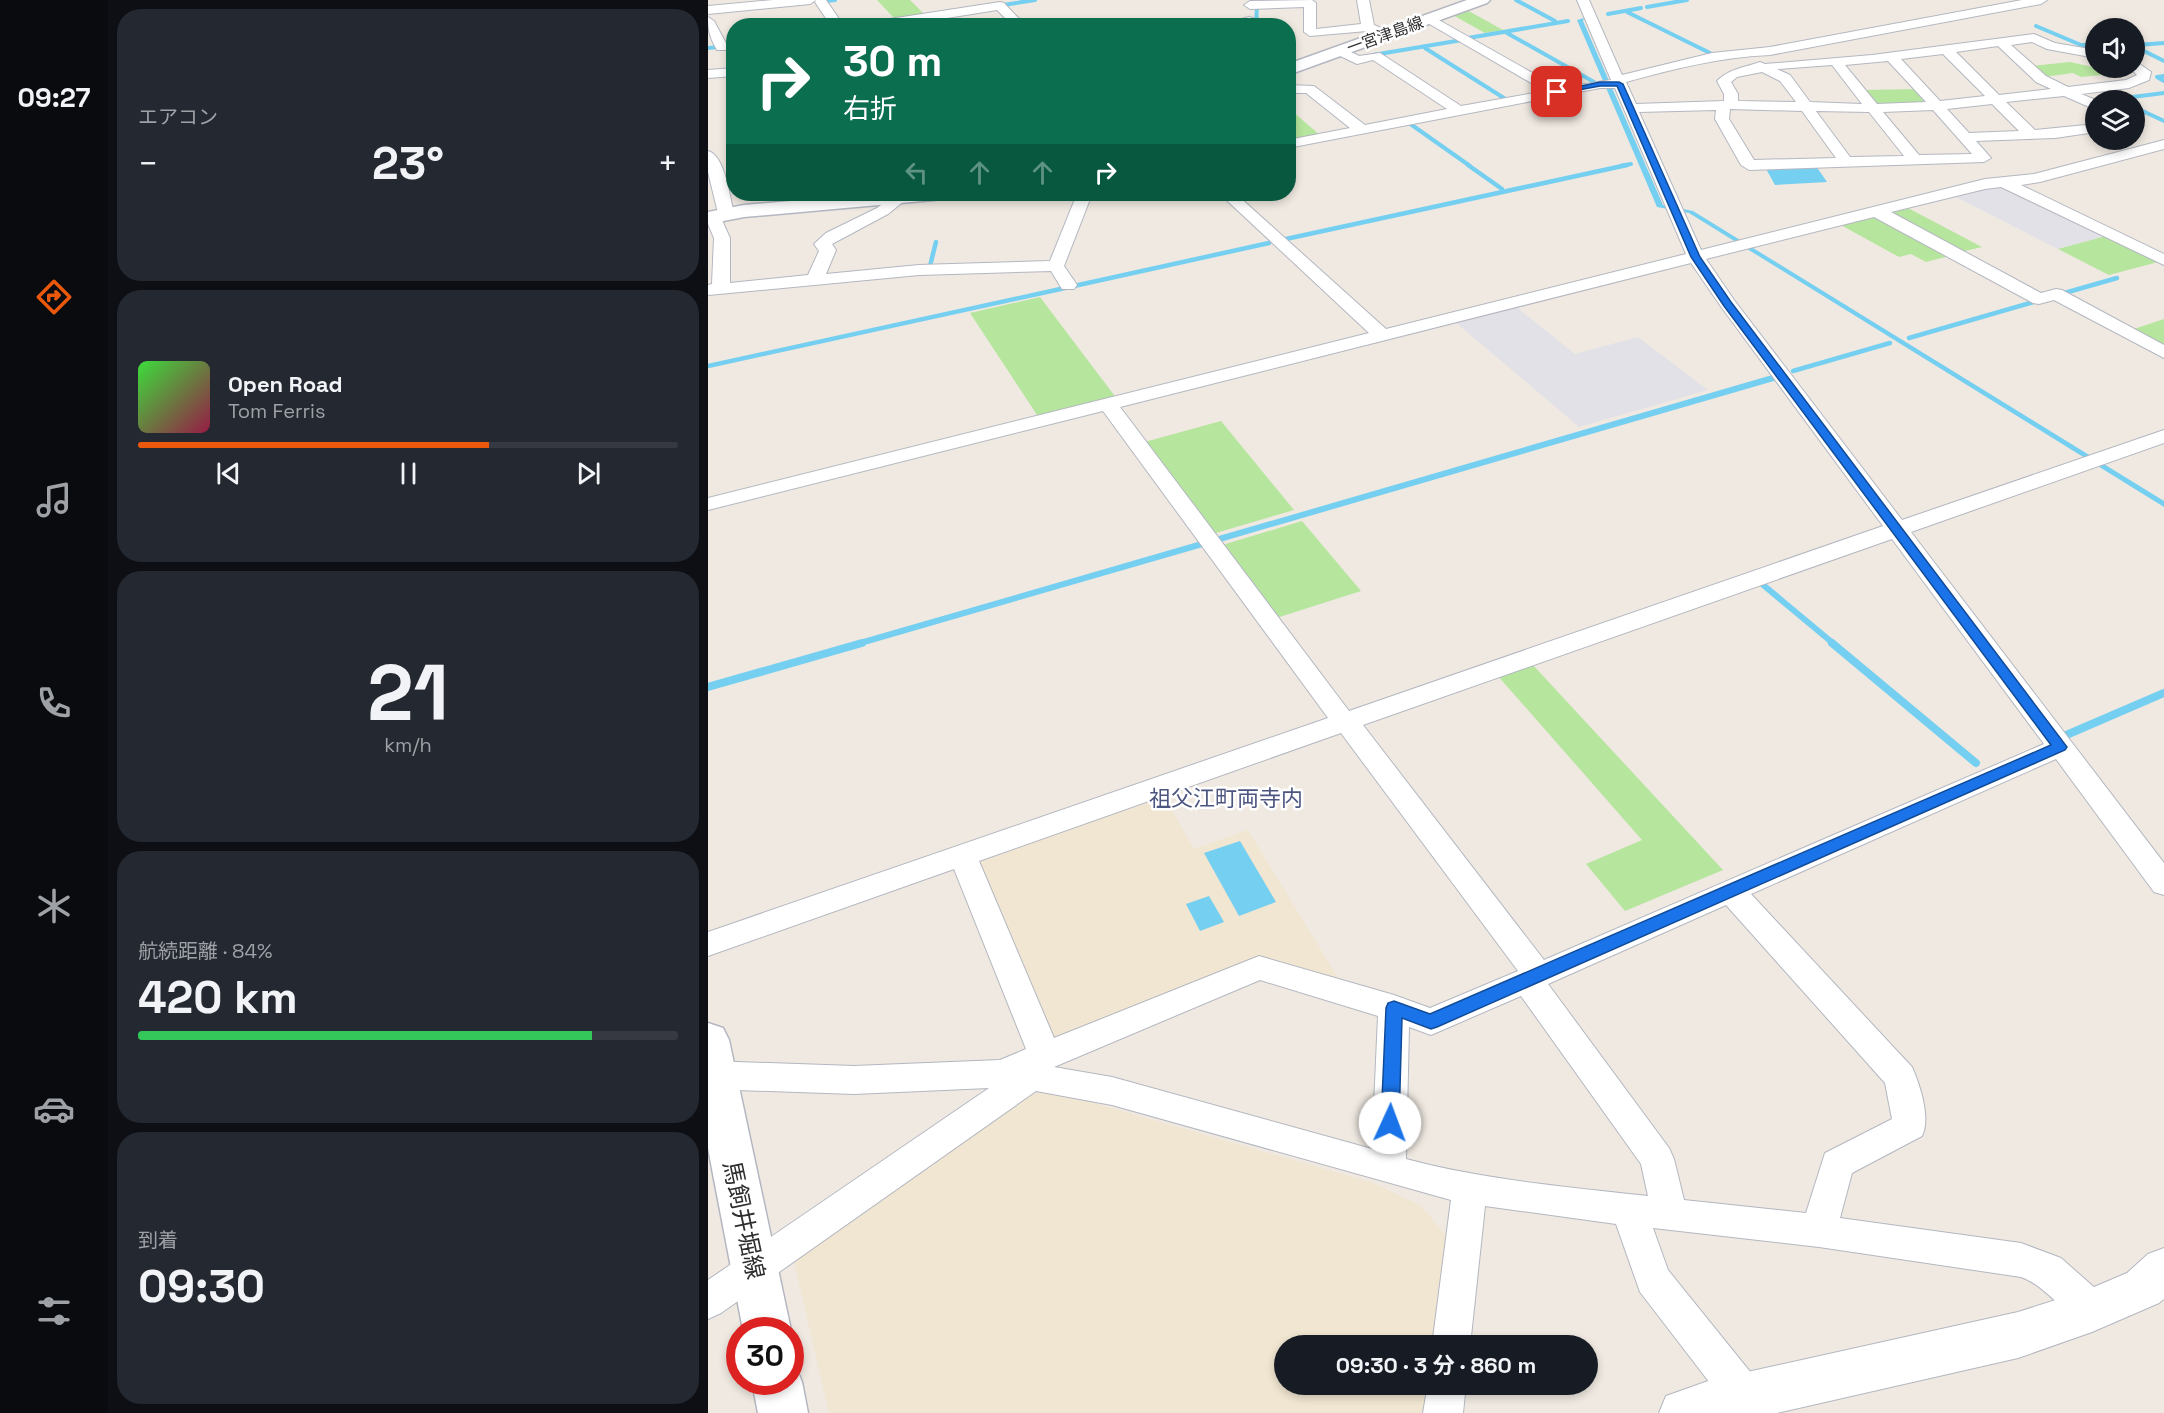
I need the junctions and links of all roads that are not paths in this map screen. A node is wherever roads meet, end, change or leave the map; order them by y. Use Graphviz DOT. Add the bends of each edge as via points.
graph roads {
  1 [pos="1363,0"];
  2 [pos="1482,0"];
  3 [pos="1583,0"];
  4 [pos="2041,0"];
  5 [pos="816,1"];
  6 [pos="1249,2"];
  7 [pos="1289,2"];
  8 [pos="2015,2"];
  9 [pos="708,10"];
  10 [pos="940,15"];
  11 [pos="1590,16"];
  12 [pos="831,18"];
  13 [pos="921,18"];
  14 [pos="943,18"];
  15 [pos="1012,18"];
  16 [pos="1249,18"];
  17 [pos="1431,19"];
  18 [pos="1573,19"];
  19 [pos="708,21"];
  20 [pos="1368,27"];
  21 [pos="1390,33"];
  22 [pos="2001,42"];
  23 [pos="726,44"];
  24 [pos="726,47"];
  25 [pos="1945,48"];
  26 [pos="708,50"];
  27 [pos="1341,51"];
  28 [pos="1729,52"];
  29 [pos="2085,52"];
  30 [pos="1892,57"];
  31 [pos="1835,61"];
  32 [pos="1296,67"];
  33 [pos="1763,68"];
  34 [pos="726,73"];
  35 [pos="708,74"];
  36 [pos="2142,78"];
  37 [pos="1608,81"];
  38 [pos="1296,89"];
  39 [pos="2066,91"];
  40 [pos="1557,92"];
  41 [pos="1996,100"];
  42 [pos="2085,100"];
  43 [pos="1727,105"];
  44 [pos="1806,106"];
  45 [pos="1937,106"];
  46 [pos="1630,108"];
  47 [pos="1873,108"];
  48 [pos="1459,111"];
  49 [pos="1362,130"];
  50 [pos="2085,130"];
  51 [pos="2031,135"];
  52 [pos="1965,137"];
  53 [pos="1296,142"];
  54 [pos="2157,146"];
  55 [pos="708,155"];
  56 [pos="1916,160"];
  57 [pos="1846,162"];
  58 [pos="2002,182"];
  59 [pos="853,201"];
  60 [pos="899,201"];
  61 [pos="1082,201"];
  62 [pos="1235,201"];
  63 [pos="1876,211"];
  64 [pos="716,216"];
  65 [pos="1695,257"];
  66 [pos="2164,260"];
  67 [pos="1056,266"];
  68 [pos="815,278"];
  69 [pos="1068,285"];
  70 [pos="715,290"];
  71 [pos="1382,335"];
  72 [pos="2164,352"];
  73 [pos="1108,404"];
  74 [pos="2164,436"];
  75 [pos="708,504"];
  76 [pos="1897,529"];
  77 [pos="1345,721"];
  78 [pos="2060,747"];
  79 [pos="962,855"];
  80 [pos="2164,884"];
  81 [pos="1730,891"];
  82 [pos="708,944"];
  83 [pos="1533,978"];
  84 [pos="1394,1008"];
  85 [pos="710,1063"];
  86 [pos="1027,1068"];
  87 [pos="1388,1169"];
  88 [pos="1470,1188"];
  89 [pos="1628,1208"];
  90 [pos="1669,1212"];
  91 [pos="1819,1231"];
  92 [pos="2164,1269"];
  93 [pos="755,1270"];
  94 [pos="708,1301"];
  95 [pos="2092,1310"];
  96 [pos="764,1317"];
  97 [pos="1452,1335"];
  98 [pos="780,1395"];
  99 [pos="1445,1395"];
  100 [pos="1751,1405"];
  101 [pos="783,1413"];
  102 [pos="1443,1413"];
  103 [pos="1683,1413"];
  1 -- 20 [label="street"];
  2 -- 17 [label="main road, 一宮津島線"];
  3 -- 11 [label="street"];
  4 -- 8 [label="street"];
  5 -- 9 [label="street"];
  5 -- 12 [label="street"];
  6 -- 7 [label="street"];
  6 -- 16 [label="street"];
  7 -- 20 [label="street" via="1310,3 1310,32"];
  8 -- 28 [label="street" via="1770,51"];
  10 -- 13 [label="street"];
  10 -- 14 [label="street"];
  10 -- 15 [label="street" via="1000,6"];
  11 -- 18 [label="street"];
  11 -- 37 [label="street"];
  17 -- 21 [label="main road, 一宮津島線"];
  17 -- 40 [label="street"];
  19 -- 23 [label="street"];
  20 -- 21 [label="street"];
  21 -- 27 [label="main road, 一宮津島線"];
  22 -- 25 [label="street"];
  22 -- 29 [label="street" via="2034,38"];
  22 -- 39 [label="street" via="2041,79"];
  24 -- 26 [label="street"];
  25 -- 30 [label="street"];
  25 -- 41 [label="street"];
  27 -- 32 [label="main road, 一宮津島線"];
  27 -- 48 [label="street" via="1357,60 1375,56"];
  28 -- 33 [label="street"];
  28 -- 37 [label="street"];
  30 -- 31 [label="street"];
  30 -- 45 [label="street"];
  31 -- 33 [label="street"];
  31 -- 47 [label="street"];
  33 -- 43 [label="street" via="1728,77 1725,81 1731,94"];
  33 -- 44 [label="street" via="1785,78"];
  34 -- 35 [label="street"];
  36 -- 39 [label="street"];
  37 -- 40 [label="street"];
  37 -- 46 [label="street"];
  38 -- 49 [label="street" via="1309,89"];
  39 -- 41 [label="street"];
  39 -- 42 [label="street"];
  40 -- 48 [label="street"];
  41 -- 45 [label="street"];
  41 -- 51 [label="street"];
  43 -- 44 [label="street"];
  43 -- 46 [label="street"];
  43 -- 57 [label="street" via="1722,119 1749,165"];
  44 -- 47 [label="street"];
  44 -- 57 [label="street"];
  45 -- 47 [label="street"];
  45 -- 52 [label="street"];
  46 -- 65 [label="street"];
  47 -- 56 [label="street"];
  48 -- 49 [label="street"];
  49 -- 53 [label="street"];
  50 -- 51 [label="street"];
  51 -- 52 [label="street"];
  52 -- 56 [label="street" via="1984,158"];
  54 -- 58 [label="street" via="2034,179"];
  55 -- 64 [label="street" via="713,161"];
  56 -- 57 [label="street"];
  58 -- 63 [label="street"];
  58 -- 66 [label="street"];
  59 -- 64 [label="main road"];
  60 -- 68 [label="street" via="834,233 822,244 828,250"];
  61 -- 67 [label="street"];
  62 -- 71 [label="street"];
  63 -- 65 [label="street"];
  63 -- 72 [label="street" via="2039,300 2056,294"];
  64 -- 70 [label="street" via="722,238"];
  65 -- 71 [label="street"];
  65 -- 76 [label="street"];
  67 -- 68 [label="street"];
  67 -- 69 [label="street"];
  68 -- 70 [label="street"];
  71 -- 73 [label="street"];
  73 -- 75 [label="street"];
  73 -- 77 [label="street"];
  74 -- 76 [label="street"];
  76 -- 77 [label="street"];
  76 -- 78 [label="street"];
  77 -- 79 [label="street"];
  77 -- 83 [label="street"];
  78 -- 80 [label="street"];
  78 -- 81 [label="street"];
  79 -- 82 [label="street"];
  79 -- 86 [label="street"];
  81 -- 83 [label="street"];
  81 -- 91 [label="street" via="1900,1077 1910,1126 1836,1164"];
  83 -- 84 [label="street" via="1431,1022"];
  83 -- 90 [label="street" via="1657,1159"];
  84 -- 86 [label="street" via="1258,968"];
  84 -- 87 [label="street"];
  85 -- 86 [label="street" via="854,1080"];
  85 -- 93 [label="main road, 馬飼井堀線"];
  86 -- 87 [label="street"];
  86 -- 93 [label="street"];
  87 -- 88 [label="street"];
  88 -- 89 [label="street"];
  88 -- 97 [label="street"];
  89 -- 90 [label="street"];
  89 -- 100 [label="street" via="1653,1280"];
  90 -- 91 [label="street"];
  91 -- 95 [label="street" via="2020,1260 2048,1270"];
  92 -- 95 [label="street" via="2143,1288"];
  93 -- 94 [label="street"];
  93 -- 96 [label="main road, 馬飼井堀線"];
  95 -- 100 [label="street" via="2018,1335"];
  98 -- 101 [label="main road"];
  99 -- 102 [label="street"];
  100 -- 103 [label="street"];
}
